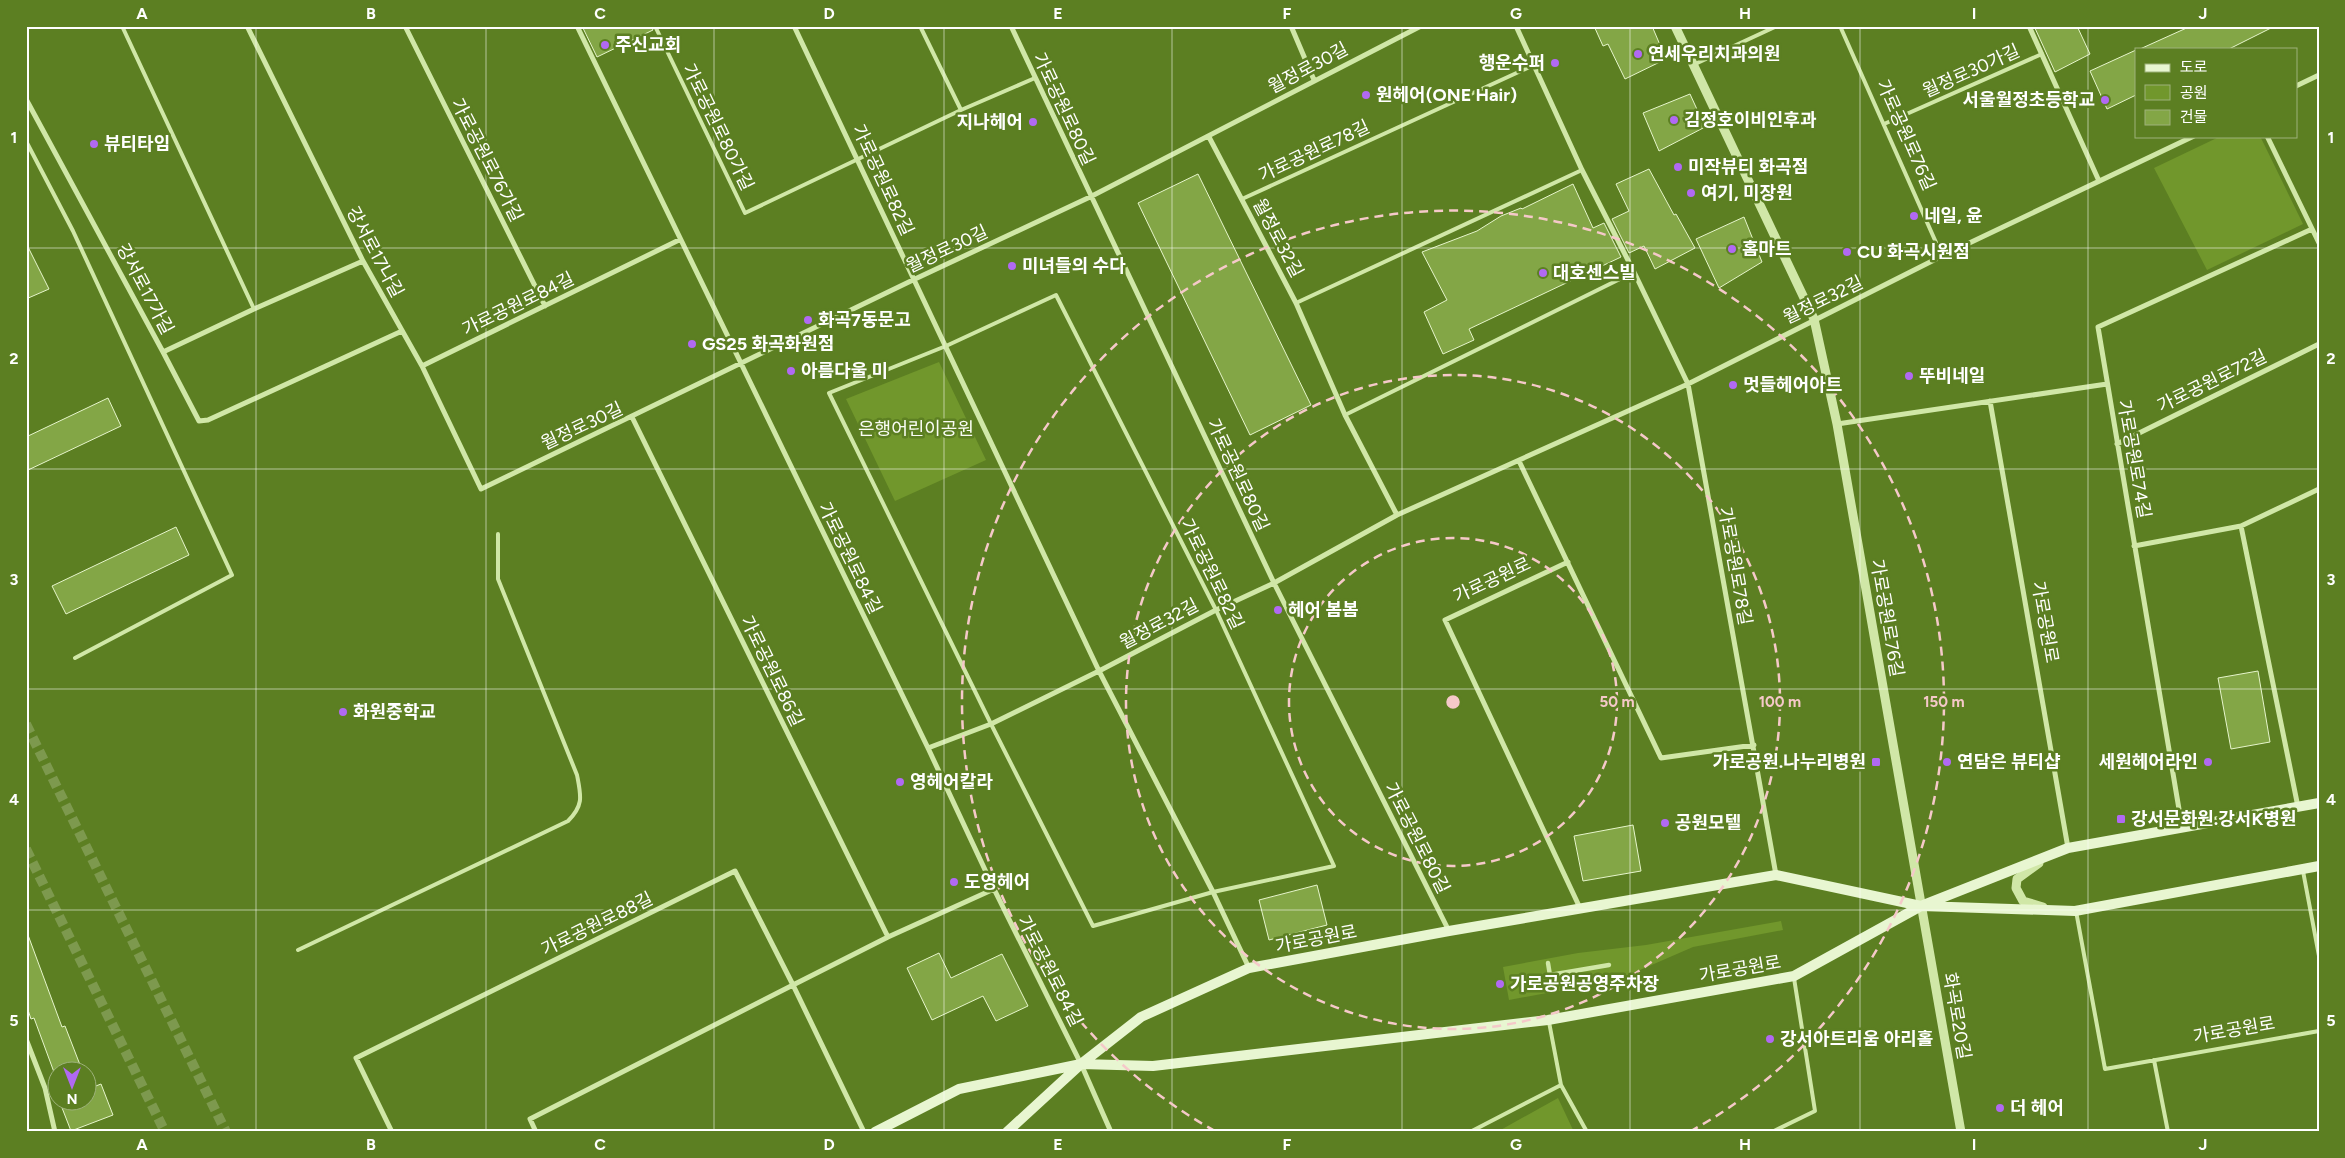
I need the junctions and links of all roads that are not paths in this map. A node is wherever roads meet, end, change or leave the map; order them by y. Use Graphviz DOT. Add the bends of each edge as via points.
graph roads {
  1 [pos="122,26"];
  2 [pos="247,26"];
  3 [pos="405,26"];
  4 [pos="577,26"];
  5 [pos="655,26"];
  6 [pos="794,26"];
  7 [pos="920,26"];
  8 [pos="1011,26"];
  9 [pos="1291,26"];
  10 [pos="1420,26"];
  11 [pos="1516,26"];
  12 [pos="1674,26"];
  13 [pos="1777,26"];
  14 [pos="1840,26"];
  15 [pos="2029,26"];
  16 [pos="2042,54"];
  17 [pos="1534,64"];
  18 [pos="1693,65"];
  19 [pos="2319,75"];
  20 [pos="1035,78"];
  21 [pos="1314,80"];
  22 [pos="2298,85"];
  23 [pos="26,99"];
  24 [pos="960,110"];
  25 [pos="1884,124"];
  26 [pos="1210,137"];
  27 [pos="2190,138"];
  28 [pos="2268,138"];
  29 [pos="26,142"];
  30 [pos="858,159"];
  31 [pos="1582,170"];
  32 [pos="2099,181"];
  33 [pos="1090,197"];
  34 [pos="1242,199"];
  35 [pos="2312,229"];
  36 [pos="679,240"];
  37 [pos="2319,243"];
  38 [pos="1942,256"];
  39 [pos="363,261"];
  40 [pos="1634,272"];
  41 [pos="915,279"];
  42 [pos="1296,303"];
  43 [pos="545,306"];
  44 [pos="254,309"];
  45 [pos="1814,319"];
  46 [pos="402,331"];
  47 [pos="2319,344"];
  48 [pos="946,346"];
  49 [pos="163,352"];
  50 [pos="740,363"];
  51 [pos="422,366"];
  52 [pos="1688,384"];
  53 [pos="2107,384"];
  54 [pos="1990,402"];
  55 [pos="1345,414"];
  56 [pos="632,418"];
  57 [pos="1837,424"];
  58 [pos="2117,444"];
  59 [pos="1519,461"];
  60 [pos="481,489"];
  61 [pos="2319,489"];
  62 [pos="1397,515"];
  63 [pos="2241,526"];
  64 [pos="498,534"];
  65 [pos="2134,546"];
  66 [pos="1568,562"];
  67 [pos="1274,583"];
  68 [pos="1216,610"];
  69 [pos="75,658"];
  70 [pos="1099,671"];
  71 [pos="991,724"];
  72 [pos="1754,745"];
  73 [pos="928,748"];
  74 [pos="2319,803"];
  75 [pos="2298,807"];
  76 [pos="2182,827"];
  77 [pos="2068,848"];
  78 [pos="2319,866"];
  79 [pos="2303,869"];
  80 [pos="1776,875"];
  81 [pos="994,890"];
  82 [pos="1213,892"];
  83 [pos="1921,906"];
  84 [pos="1580,908"];
  85 [pos="2075,910"];
  86 [pos="1449,931"];
  87 [pos="888,937"];
  88 [pos="298,950"];
  89 [pos="2319,956"];
  90 [pos="1548,963"];
  91 [pos="1609,965"];
  92 [pos="1249,968"];
  93 [pos="1550,975"];
  94 [pos="1794,976"];
  95 [pos="792,985"];
  96 [pos="1552,988"];
  97 [pos="1548,1020"];
  98 [pos="2319,1031"];
  99 [pos="26,1039"];
  100 [pos="2154,1060"];
  101 [pos="1081,1064"];
  102 [pos="1561,1085"];
  103 [pos="55,1132"];
  104 [pos="392,1132"];
  105 [pos="536,1132"];
  106 [pos="864,1132"];
  107 [pos="875,1132"];
  108 [pos="1008,1132"];
  109 [pos="1111,1132"];
  110 [pos="1470,1132"];
  111 [pos="1587,1132"];
  112 [pos="1772,1132"];
  113 [pos="1961,1132"];
  114 [pos="2168,1132"];
  1 -- 44 [label="lane"];
  2 -- 39 [label="street, 강서로17나길"];
  3 -- 43 [label="street, 가로공원로76가길"];
  4 -- 36 [label="street, 가로공원로84길"];
  5 -- 30 [label="lane, 가로공원로80가길" via="744,213"];
  6 -- 30 [label="street, 가로공원로82길"];
  7 -- 24 [label="lane"];
  8 -- 20 [label="street, 가로공원로80길"];
  9 -- 21 [label="street"];
  10 -- 21 [label="street, 월정로30길"];
  11 -- 17 [label="street, 가로공원로78길"];
  12 -- 18 [label="street, 가로공원로76길"];
  13 -- 18 [label="lane"];
  14 -- 25 [label="lane, 가로공원로76길"];
  15 -- 16 [label="street, 월정로30가길"];
  16 -- 25 [label="lane, 월정로30가길"];
  16 -- 32 [label="street, 월정로30가길"];
  17 -- 31 [label="street, 가로공원로78길"];
  17 -- 34 [label="lane, 가로공원로78길"];
  18 -- 45 [label="street, 가로공원로76길"];
  19 -- 22 [label="street"];
  20 -- 24 [label="lane, 가로공원로80가길"];
  20 -- 33 [label="street, 가로공원로80길"];
  21 -- 26 [label="street, 월정로30길"];
  23 -- 49 [label="street, 강서로17가길"];
  24 -- 30 [label="lane, 가로공원로80가길"];
  25 -- 38 [label="lane, 가로공원로76길"];
  26 -- 33 [label="street, 월정로30길"];
  26 -- 34 [label="street, 월정로32길"];
  27 -- 32 [label="street, 월정로32길"];
  28 -- 35 [label="street"];
  29 -- 69 [label="lane" via="73,231 232,575"];
  30 -- 41 [label="street, 가로공원로82길"];
  31 -- 40 [label="street, 가로공원로78길"];
  31 -- 42 [label="lane"];
  32 -- 38 [label="street, 월정로32길"];
  33 -- 41 [label="street, 월정로30길"];
  33 -- 67 [label="street, 가로공원로80길"];
  34 -- 42 [label="street, 월정로32길"];
  35 -- 37 [label="street"];
  35 -- 53 [label="street, 가로공원로74길" via="2098,327"];
  36 -- 43 [label="street, 가로공원로84길"];
  36 -- 50 [label="street, 가로공원로84길"];
  38 -- 45 [label="street, 월정로32길"];
  39 -- 44 [label="street, 강서로17가길"];
  39 -- 46 [label="street, 강서로17나길"];
  40 -- 52 [label="street, 가로공원로78길"];
  40 -- 55 [label="lane"];
  41 -- 48 [label="street, 가로공원로82길"];
  41 -- 50 [label="street, 월정로30길"];
  42 -- 55 [label="street, 월정로32길"];
  43 -- 51 [label="street, 가로공원로84길"];
  44 -- 49 [label="street, 강서로17가길"];
  45 -- 52 [label="street, 월정로32길"];
  45 -- 57 [label="street, 가로공원로76길"];
  46 -- 49 [label="street" via="208,420 199,421"];
  46 -- 51 [label="street, 강서로17나길"];
  47 -- 58 [label="street, 가로공원로72길"];
  48 -- 68 [label="lane, 가로공원로82길" via="1056,295"];
  48 -- 70 [label="street, 가로공원로82길"];
  48 -- 71 [label="lane, 가로공원로82길" via="829,393"];
  50 -- 56 [label="street, 월정로30길"];
  50 -- 73 [label="street, 가로공원로84길"];
  51 -- 60 [label="street, 강서로17나길"];
  52 -- 59 [label="street, 월정로32길"];
  52 -- 72 [label="street, 가로공원로78길"];
  53 -- 54 [label="street"];
  53 -- 58 [label="street, 가로공원로74길"];
  54 -- 57 [label="street"];
  54 -- 77 [label="street, 가로공원로"];
  55 -- 62 [label="street, 월정로32길"];
  56 -- 60 [label="street, 월정로30길"];
  56 -- 87 [label="street, 가로공원로86길"];
  57 -- 83 [label="street, 가로공원로76길"];
  58 -- 65 [label="street, 가로공원로74길"];
  59 -- 62 [label="street, 월정로32길"];
  59 -- 66 [label="street"];
  61 -- 63 [label="street"];
  62 -- 67 [label="street, 월정로32길"];
  63 -- 65 [label="street"];
  63 -- 75 [label="street"];
  64 -- 88 [label="lane" via="498,579 577,775 581,794 579,810 568,821"];
  65 -- 76 [label="street, 가로공원로74길"];
  66 -- 72 [label="street" via="1660,758"];
  66 -- 84 [label="street, 가로공원로" via="1445,620"];
  67 -- 68 [label="street, 월정로32길"];
  67 -- 86 [label="street, 가로공원로80길"];
  68 -- 70 [label="street, 월정로32길"];
  68 -- 82 [label="lane, 가로공원로82길" via="1334,866"];
  70 -- 71 [label="street, 월정로32길"];
  70 -- 82 [label="street, 가로공원로82길"];
  71 -- 73 [label="street, 월정로32길"];
  71 -- 82 [label="lane, 가로공원로82길" via="1093,926"];
  72 -- 80 [label="street, 가로공원로78길"];
  73 -- 81 [label="street, 가로공원로84길"];
  74 -- 75 [label="main road, 가로공원로"];
  75 -- 76 [label="main road, 가로공원로"];
  76 -- 77 [label="main road, 가로공원로"];
  77 -- 83 [label="main road, 가로공원로"];
  77 -- 85 [label="street" via="2028,869 2017,879 2016,888 2023,902"];
  78 -- 79 [label="main road, 가로공원로"];
  79 -- 85 [label="main road, 가로공원로"];
  79 -- 89 [label="lane"];
  80 -- 83 [label="main road, 가로공원로"];
  80 -- 84 [label="main road, 가로공원로"];
  81 -- 87 [label="street"];
  81 -- 101 [label="street, 가로공원로84길"];
  82 -- 92 [label="street, 가로공원로82길"];
  83 -- 85 [label="main road, 가로공원로"];
  83 -- 94 [label="main road, 가로공원로"];
  83 -- 113 [label="street, 화곡로20길"];
  84 -- 86 [label="main road, 가로공원로"];
  85 -- 100 [label="lane, 가로공원로" via="2105,1069"];
  86 -- 92 [label="main road, 가로공원로"];
  87 -- 95 [label="street"];
  90 -- 93 [label="street"];
  91 -- 93 [label="street"];
  92 -- 101 [label="main road, 가로공원로" via="1141,1016"];
  93 -- 96 [label="street"];
  94 -- 97 [label="main road, 가로공원로"];
  94 -- 112 [label="lane" via="1815,1111"];
  95 -- 104 [label="street, 가로공원로88길" via="735,871 356,1058"];
  95 -- 105 [label="street" via="530,1119"];
  95 -- 106 [label="street, 가로공원로88길"];
  97 -- 101 [label="main road, 가로공원로" via="1153,1066"];
  97 -- 102 [label="lane"];
  98 -- 100 [label="lane, 가로공원로"];
  99 -- 103 [label="street" via="45,1088"];
  100 -- 114 [label="lane"];
  101 -- 107 [label="main road, 가로공원로" via="959,1089"];
  101 -- 108 [label="main road, 가로공원로"];
  101 -- 109 [label="street, 가로공원로84길"];
  102 -- 110 [label="lane"];
  102 -- 111 [label="lane"];
}
